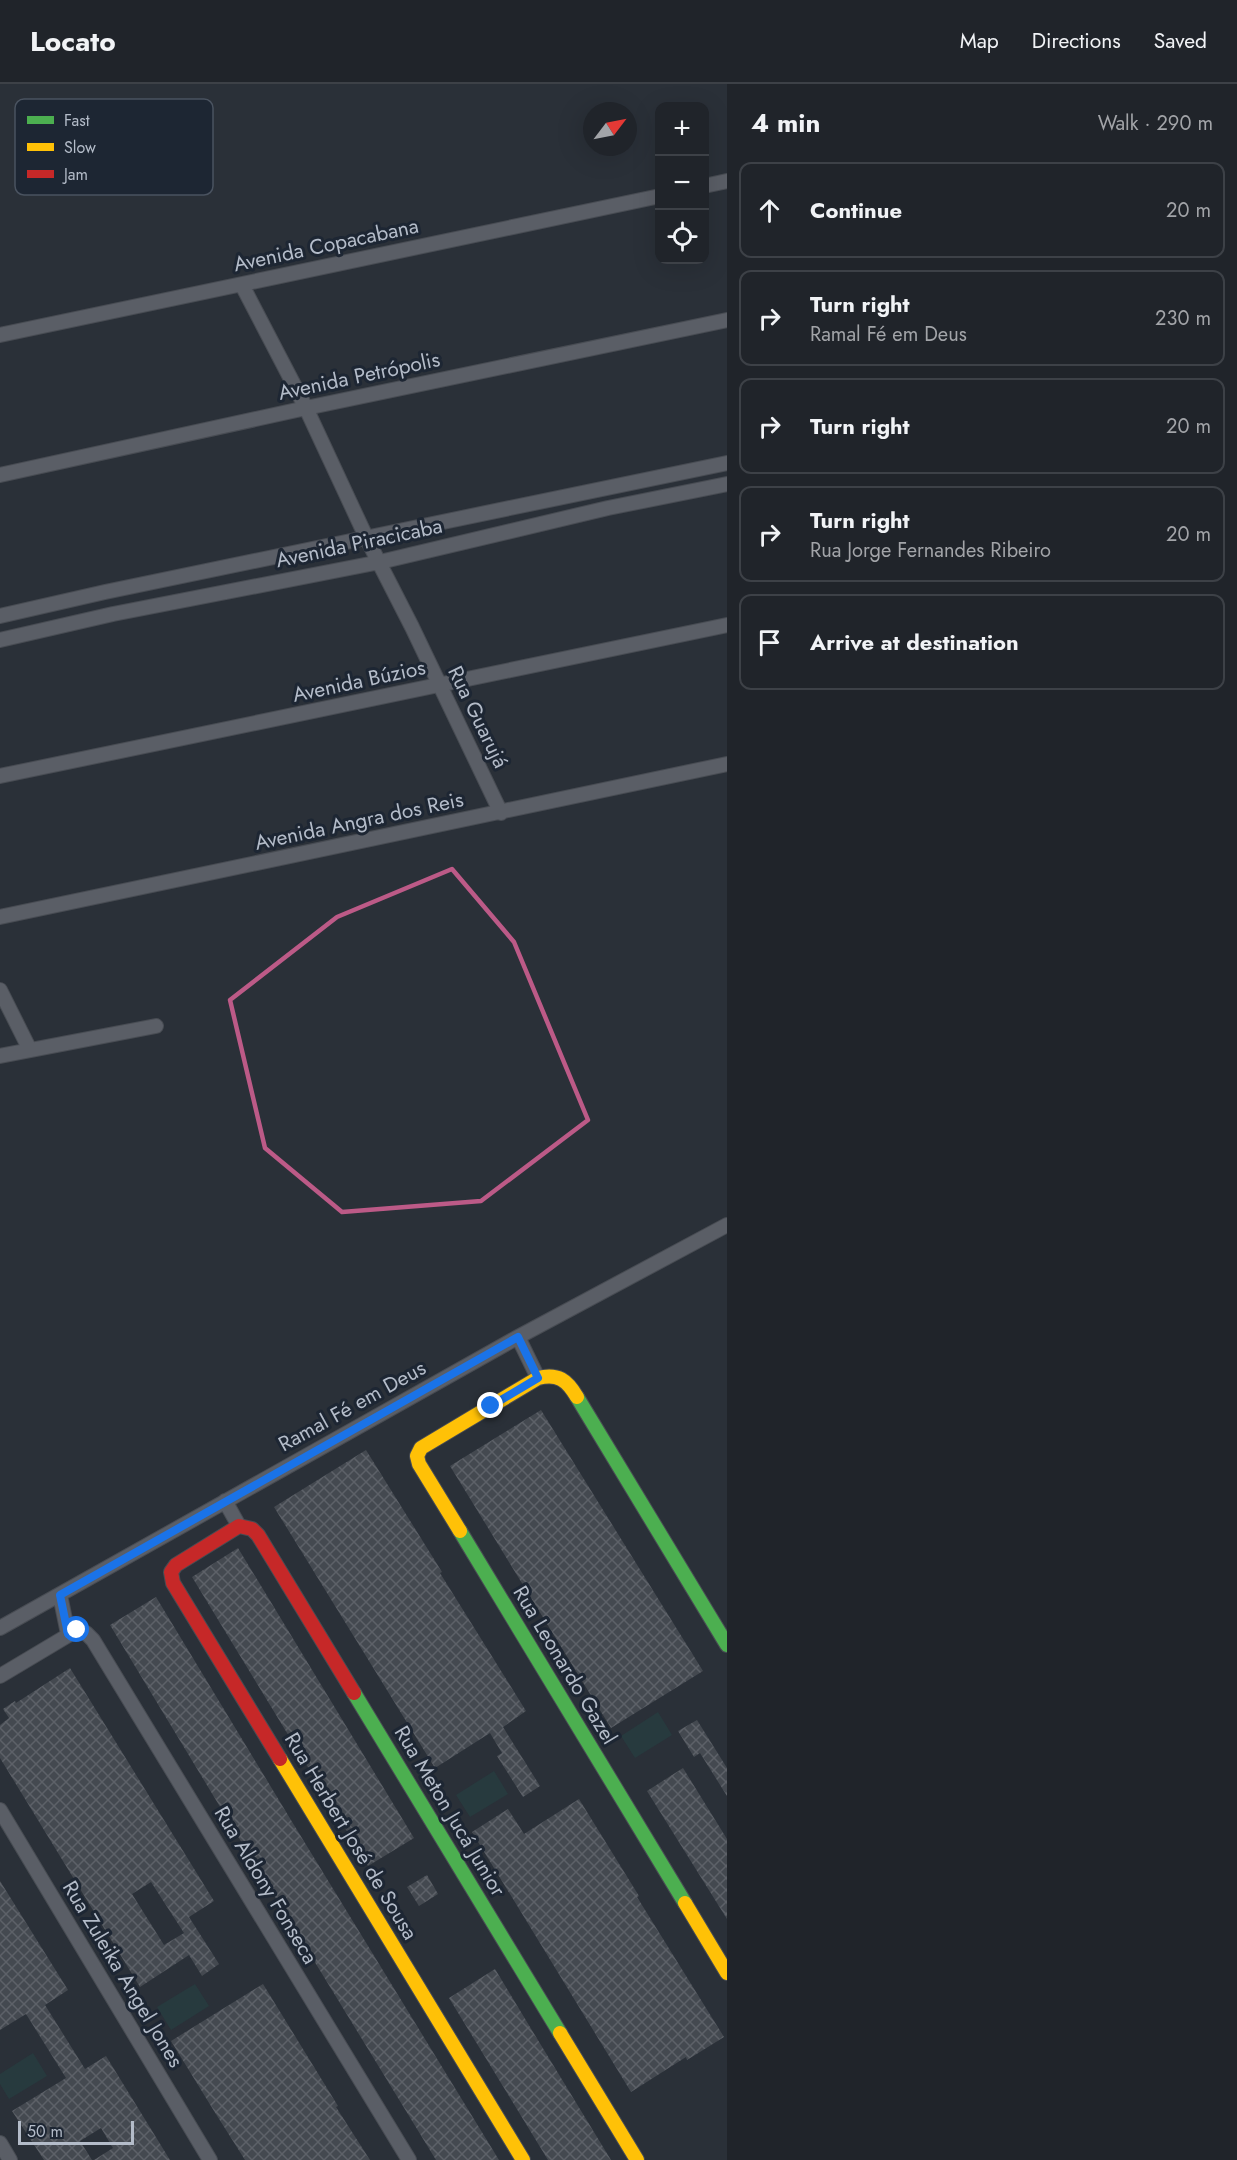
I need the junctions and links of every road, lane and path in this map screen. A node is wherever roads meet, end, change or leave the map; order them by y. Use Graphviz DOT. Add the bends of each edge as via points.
graph roads {
  1 [pos="727,181"];
  2 [pos="709,185"];
  3 [pos="655,197"];
  4 [pos="242,285"];
  5 [pos="727,320"];
  6 [pos="0,334"];
  7 [pos="306,408"];
  8 [pos="727,463"];
  9 [pos="0,475"];
  10 [pos="727,484"];
  11 [pos="367,539"];
  12 [pos="380,562"];
  13 [pos="0,616"];
  14 [pos="727,625"];
  15 [pos="0,640"];
  16 [pos="438,686"];
  17 [pos="727,764"];
  18 [pos="0,776"];
  19 [pos="501,813"];
  20 [pos="0,917"];
  21 [pos="0,990"];
  22 [pos="156,1026"];
  23 [pos="30,1050"];
  24 [pos="0,1056"];
  25 [pos="727,1225"];
  26 [pos="518,1337"];
  27 [pos="538,1378"];
  28 [pos="225,1502"];
  29 [pos="239,1526"];
  30 [pos="60,1595"];
  31 [pos="0,1628"];
  32 [pos="68,1634"];
  33 [pos="727,1645"];
  34 [pos="0,1676"];
  35 [pos="0,1810"];
  36 [pos="727,1973"];
  37 [pos="0,2143"];
  38 [pos="10,2160"];
  39 [pos="210,2160"];
  40 [pos="409,2160"];
  41 [pos="523,2160"];
  42 [pos="637,2160"];
  1 -- 2 [label="street"];
  3 -- 4 [label="street, Avenida Copacabana"];
  4 -- 6 [label="street, Avenida Copacabana"];
  4 -- 7 [label="street, Rua Guarujá"];
  5 -- 7 [label="street, Avenida Petrópolis"];
  7 -- 9 [label="street, Avenida Petrópolis"];
  7 -- 11 [label="street, Rua Guarujá"];
  8 -- 11 [label="street, Avenida Piracicaba"];
  10 -- 12 [label="street, Avenida Piracicaba"];
  11 -- 12 [label="street, Rua Guarujá"];
  11 -- 13 [label="street, Avenida Piracicaba"];
  12 -- 15 [label="street, Avenida Piracicaba"];
  12 -- 16 [label="street, Rua Guarujá"];
  14 -- 16 [label="street, Avenida Búzios"];
  16 -- 18 [label="street, Avenida Búzios"];
  16 -- 19 [label="street, Rua Guarujá"];
  17 -- 19 [label="street, Avenida Angra dos Reis"];
  19 -- 20 [label="street, Avenida Angra dos Reis"];
  21 -- 23 [label="street"];
  22 -- 23 [label="street"];
  23 -- 24 [label="street"];
  25 -- 26 [label="street, Ramal Fé em Deus"];
  26 -- 27 [label="street"];
  26 -- 28 [label="street, Ramal Fé em Deus"];
  27 -- 33 [label="street" via="551,1374 570,1385"];
  27 -- 36 [label="street, Rua Leonardo Gazel" via="421,1448 416,1457"];
  28 -- 29 [label="street"];
  28 -- 30 [label="street, Ramal Fé em Deus"];
  29 -- 41 [label="street, Rua Herbert José de Sousa" via="176,1565 171,1572 173,1583"];
  29 -- 42 [label="street, Rua Meton Jucá Junior" via="258,1535"];
  30 -- 31 [label="street, Ramal Fé em Deus"];
  30 -- 32 [label="street"];
  32 -- 34 [label="street"];
  32 -- 40 [label="street, Rua Aldony Fonseca" via="77,1630 93,1640"];
  35 -- 39 [label="street, Rua Zuleika Angel Jones"];
  37 -- 38 [label="street"];
}
